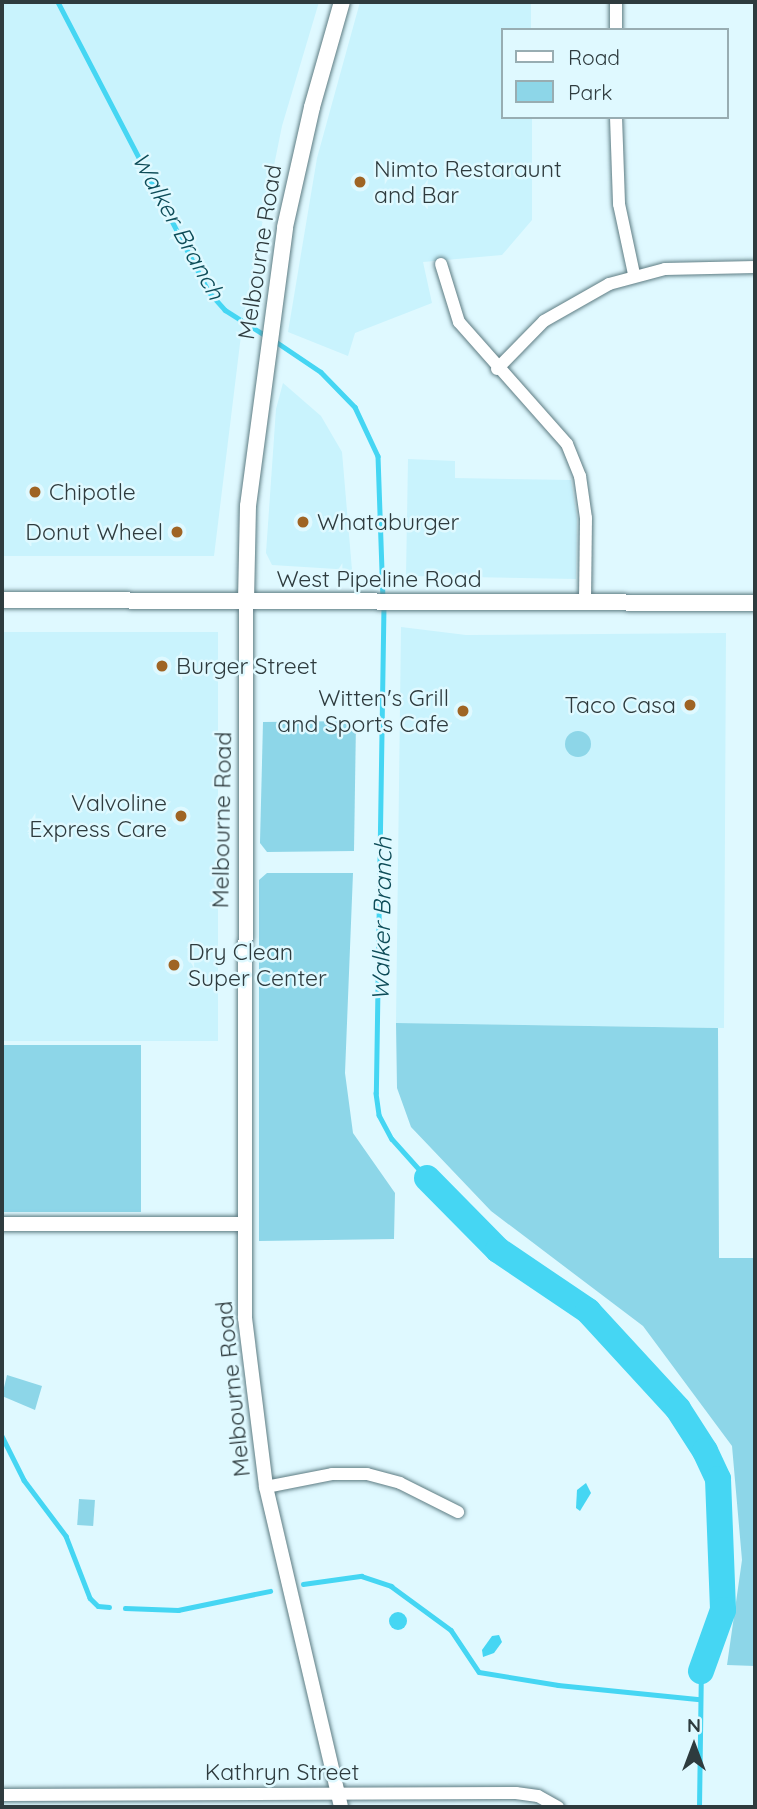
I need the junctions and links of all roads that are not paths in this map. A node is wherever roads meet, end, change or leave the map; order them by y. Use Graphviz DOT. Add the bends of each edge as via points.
graph roads {
  1 [pos="342,2"];
  2 [pos="616,2"];
  3 [pos="616,28"];
  4 [pos="616,119"];
  5 [pos="441,264"];
  6 [pos="755,267"];
  7 [pos="634,274"];
  8 [pos="497,369"];
  9 [pos="2,600"];
  10 [pos="246,601"];
  11 [pos="585,603"];
  12 [pos="755,603"];
  13 [pos="2,1224"];
  14 [pos="243,1224"];
  15 [pos="266,1487"];
  16 [pos="458,1512"];
  17 [pos="2,1795"];
  18 [pos="340,1800"];
  19 [pos="558,1807"];
  1 -- 10 [label="main road, Melbourne Road" via="295,173 273,308 248,506"];
  2 -- 3 [label="street"];
  4 -- 7 [label="street" via="619,204"];
  5 -- 8 [label="street" via="459,322"];
  6 -- 7 [label="street"];
  7 -- 8 [label="street" via="576,299 544,321"];
  8 -- 11 [label="street" via="554,426 580,476 586,518"];
  9 -- 10 [label="main road, West Pipeline Road"];
  10 -- 11 [label="main road, West Pipeline Road"];
  10 -- 14 [label="street, Melbourne Road"];
  11 -- 12 [label="main road, West Pipeline Road"];
  13 -- 14 [label="street"];
  14 -- 15 [label="street, Melbourne Road" via="249,1370"];
  15 -- 16 [label="street" via="332,1474 367,1474 400,1483"];
  15 -- 18 [label="street, Melbourne Road"];
  17 -- 18 [label="street, Kathryn Street"];
  18 -- 19 [label="street, Kathryn Street" via="516,1793 538,1796"];
}
